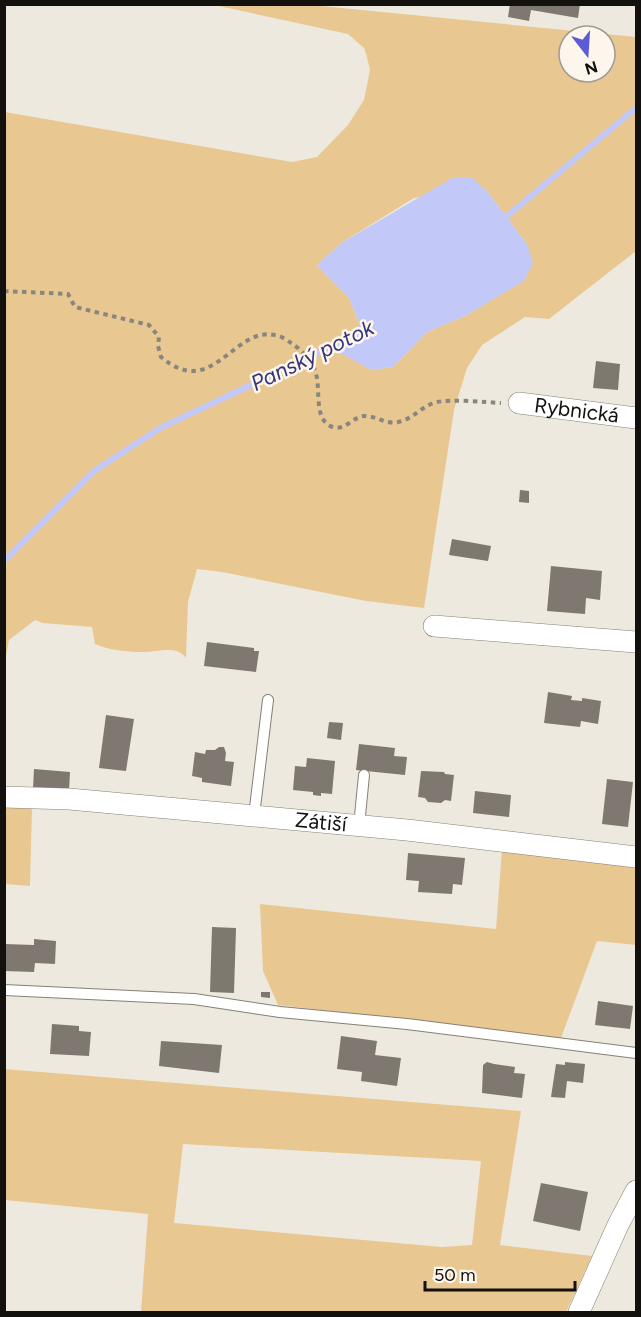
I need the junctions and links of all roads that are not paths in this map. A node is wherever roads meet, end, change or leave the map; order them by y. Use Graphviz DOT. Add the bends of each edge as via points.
graph roads {
  1 [pos="519,403"];
  2 [pos="636,418"];
  3 [pos="434,626"];
  4 [pos="636,642"];
  5 [pos="267,700"];
  6 [pos="364,775"];
  7 [pos="4,797"];
  8 [pos="254,816"];
  9 [pos="359,826"];
  10 [pos="636,857"];
  11 [pos="4,990"];
  12 [pos="636,1053"];
  13 [pos="636,1191"];
  14 [pos="579,1312"];
  1 -- 2 [label="street, Rybnická"];
  3 -- 4 [label="street"];
  5 -- 8 [label="lane"];
  6 -- 9 [label="lane"];
  7 -- 8 [label="street, Zátiší"];
  8 -- 9 [label="street, Zátiší"];
  9 -- 10 [label="street, Zátiší"];
  11 -- 12 [label="lane" via="194,999"];
  13 -- 14 [label="street"];
}
